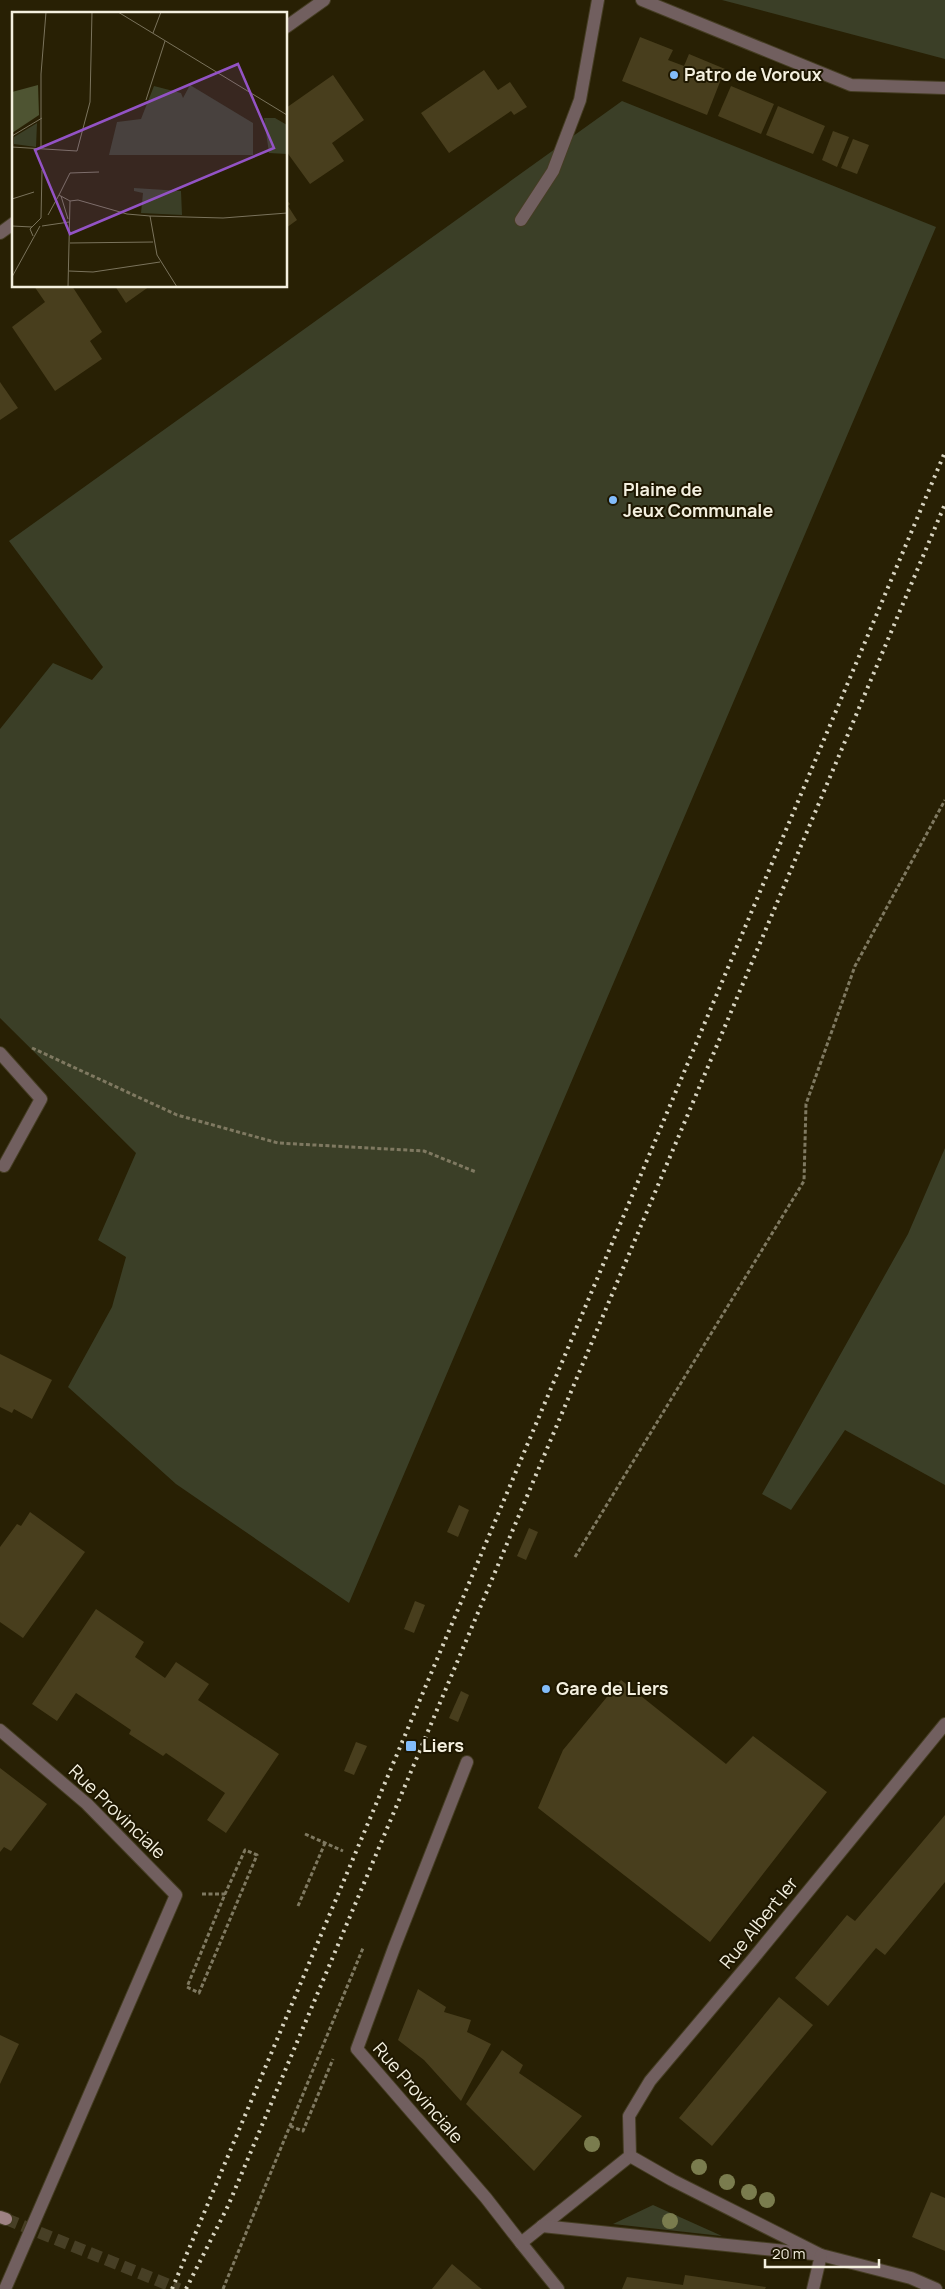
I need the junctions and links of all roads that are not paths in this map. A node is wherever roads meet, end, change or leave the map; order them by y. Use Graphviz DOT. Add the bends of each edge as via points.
graph roads {
  1 [pos="324,0"];
  2 [pos="598,0"];
  3 [pos="642,0"];
  4 [pos="288,26"];
  5 [pos="945,88"];
  6 [pos="521,220"];
  7 [pos="12,224"];
  8 [pos="0,233"];
  9 [pos="0,1053"];
  10 [pos="4,1166"];
  11 [pos="945,1724"];
  12 [pos="0,1730"];
  13 [pos="467,1762"];
  14 [pos="630,2156"];
  15 [pos="542,2226"];
  16 [pos="521,2243"];
  17 [pos="821,2254"];
  18 [pos="5,2289"];
  19 [pos="558,2289"];
  20 [pos="813,2289"];
  21 [pos="936,2289"];
  1 -- 4 [label="street"];
  2 -- 6 [label="street" via="580,100 553,171"];
  3 -- 5 [label="street" via="851,85"];
  7 -- 8 [label="street"];
  9 -- 10 [label="street" via="41,1099"];
  11 -- 14 [label="street, Rue Albert Ier" via="650,2081 629,2116"];
  12 -- 18 [label="street, Rue Provinciale" via="87,1804 176,1894"];
  13 -- 16 [label="street, Rue Provinciale" via="357,2049"];
  14 -- 15 [label="street"];
  14 -- 17 [label="street"];
  15 -- 16 [label="street"];
  15 -- 17 [label="street"];
  16 -- 19 [label="street, Rue Provinciale"];
  17 -- 20 [label="street"];
  17 -- 21 [label="street" via="911,2278"];
}
